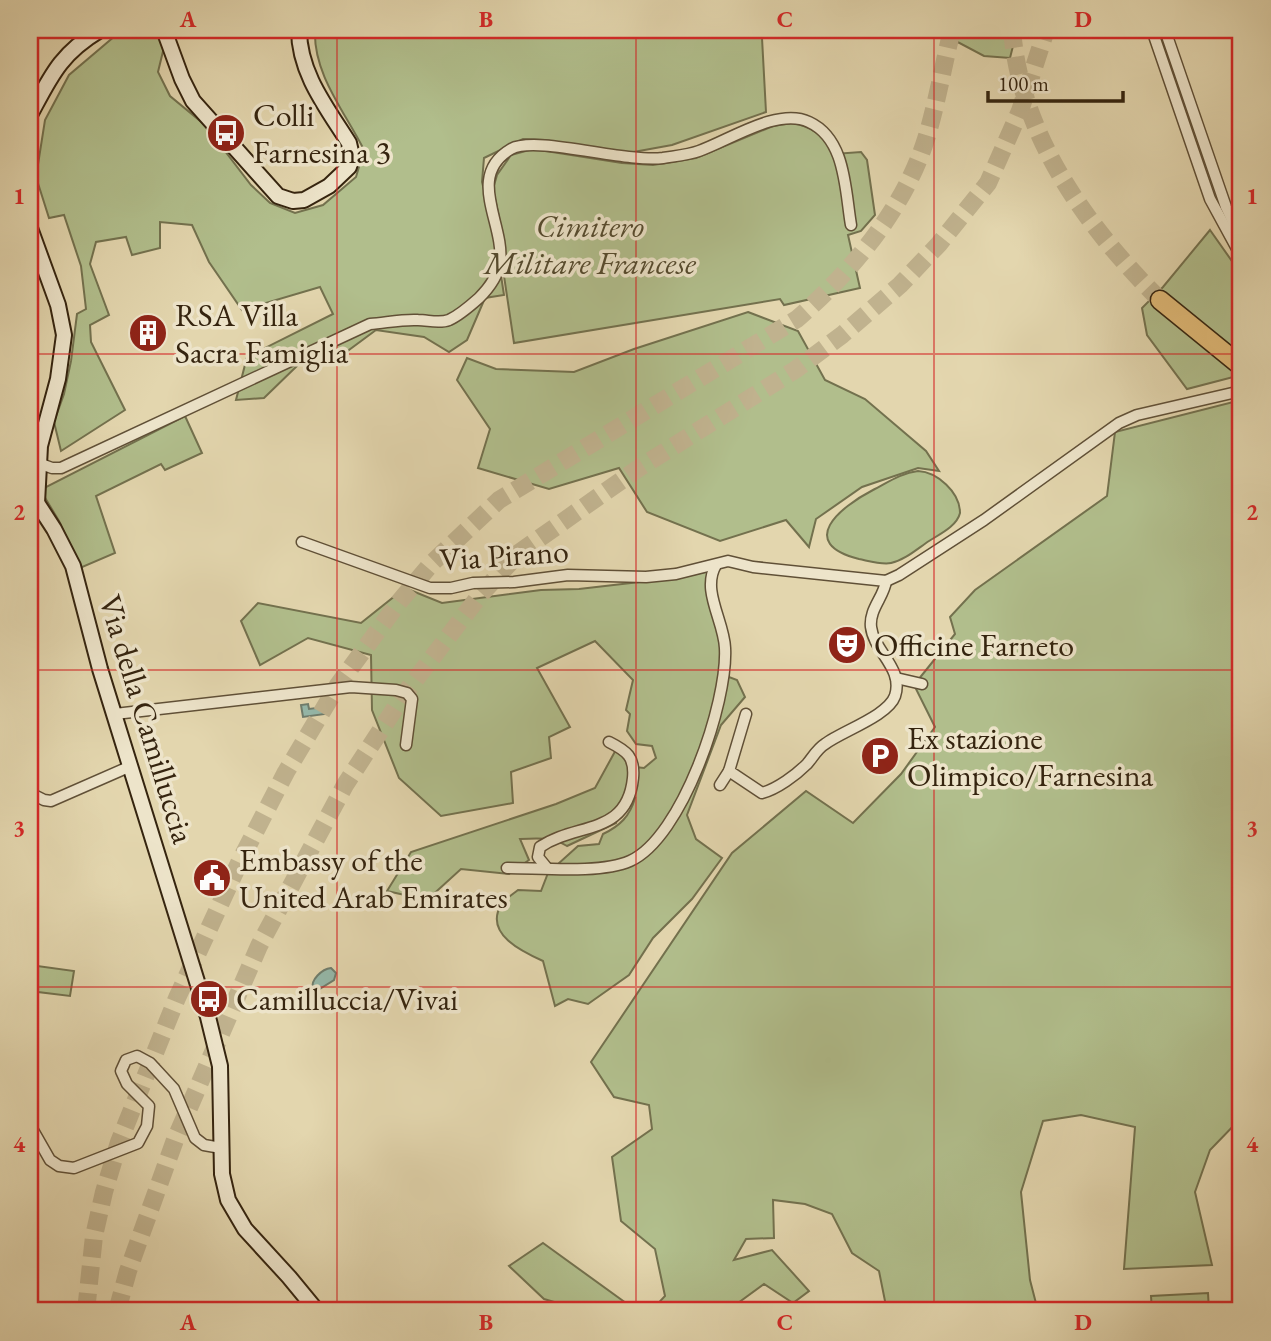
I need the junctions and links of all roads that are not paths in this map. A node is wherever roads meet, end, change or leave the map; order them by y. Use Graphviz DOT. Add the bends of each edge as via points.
graph roads {
  1 [pos="100,30"];
  2 [pos="164,30"];
  3 [pos="299,30"];
  4 [pos="1152,30"];
  5 [pos="1165,30"];
  6 [pos="30,115"];
  7 [pos="1208,153"];
  8 [pos="1210,199"];
  9 [pos="851,225"];
  10 [pos="30,228"];
  11 [pos="1241,239"];
  12 [pos="1241,256"];
  13 [pos="1160,300"];
  14 [pos="1241,366"];
  15 [pos="1241,391"];
  16 [pos="37,455"];
  17 [pos="34,498"];
  18 [pos="302,542"];
  19 [pos="716,565"];
  20 [pos="886,581"];
  21 [pos="896,678"];
  22 [pos="922,684"];
  23 [pos="115,714"];
  24 [pos="746,714"];
  25 [pos="609,742"];
  26 [pos="405,746"];
  27 [pos="131,766"];
  28 [pos="729,771"];
  29 [pos="720,785"];
  30 [pos="30,793"];
  31 [pos="507,867"];
  32 [pos="547,868"];
  33 [pos="30,1125"];
  34 [pos="221,1148"];
  35 [pos="317,1311"];
  1 -- 6 [label="main road" via="63,58"];
  2 -- 3 [label="main road" via="193,101 273,192 293,201 310,198 329,186 349,167 352,156 306,69"];
  4 -- 8 [label="street"];
  5 -- 7 [label="street"];
  7 -- 8 [label="street"];
  7 -- 11 [label="street"];
  8 -- 12 [label="street"];
  9 -- 16 [label="street" via="835,146 822,130 800,118 777,119 699,151 654,159 523,145 508,151 491,173 488,190 500,262 490,286 463,312 444,321 370,324 61,468 52,468"];
  10 -- 16 [label="main road" via="63,327 58,379"];
  13 -- 14 [label="highway"];
  15 -- 20 [label="street" via="1119,423 985,520"];
  16 -- 17 [label="main road"];
  17 -- 23 [label="main road, Via della Camilluccia" via="73,566"];
  18 -- 19 [label="street, Via Pirano" via="430,587 451,589 568,575 646,577"];
  19 -- 20 [label="street, Via Pirano" via="728,561"];
  19 -- 32 [label="street" via="711,590 726,652 721,697 706,748 675,811 652,845 630,861"];
  20 -- 21 [label="street" via="871,626 878,649"];
  21 -- 22 [label="street"];
  21 -- 28 [label="street" via="895,697 887,707 825,743 806,765 766,793 759,793"];
  23 -- 26 [label="street" via="351,687 396,690 412,699"];
  23 -- 27 [label="main road, Via della Camilluccia"];
  24 -- 28 [label="street"];
  25 -- 32 [label="street" via="633,760 630,798 606,822 540,847 538,857"];
  27 -- 30 [label="street" via="51,801"];
  27 -- 34 [label="main road, Via della Camilluccia" via="219,1058"];
  28 -- 29 [label="street"];
  31 -- 32 [label="street"];
  33 -- 34 [label="street" via="50,1160 66,1168 135,1145 147,1126 149,1106 121,1071 126,1060 137,1056 174,1089 192,1136 204,1145"];
  34 -- 35 [label="main road, Via della Camilluccia" via="223,1183 234,1213"];
}
